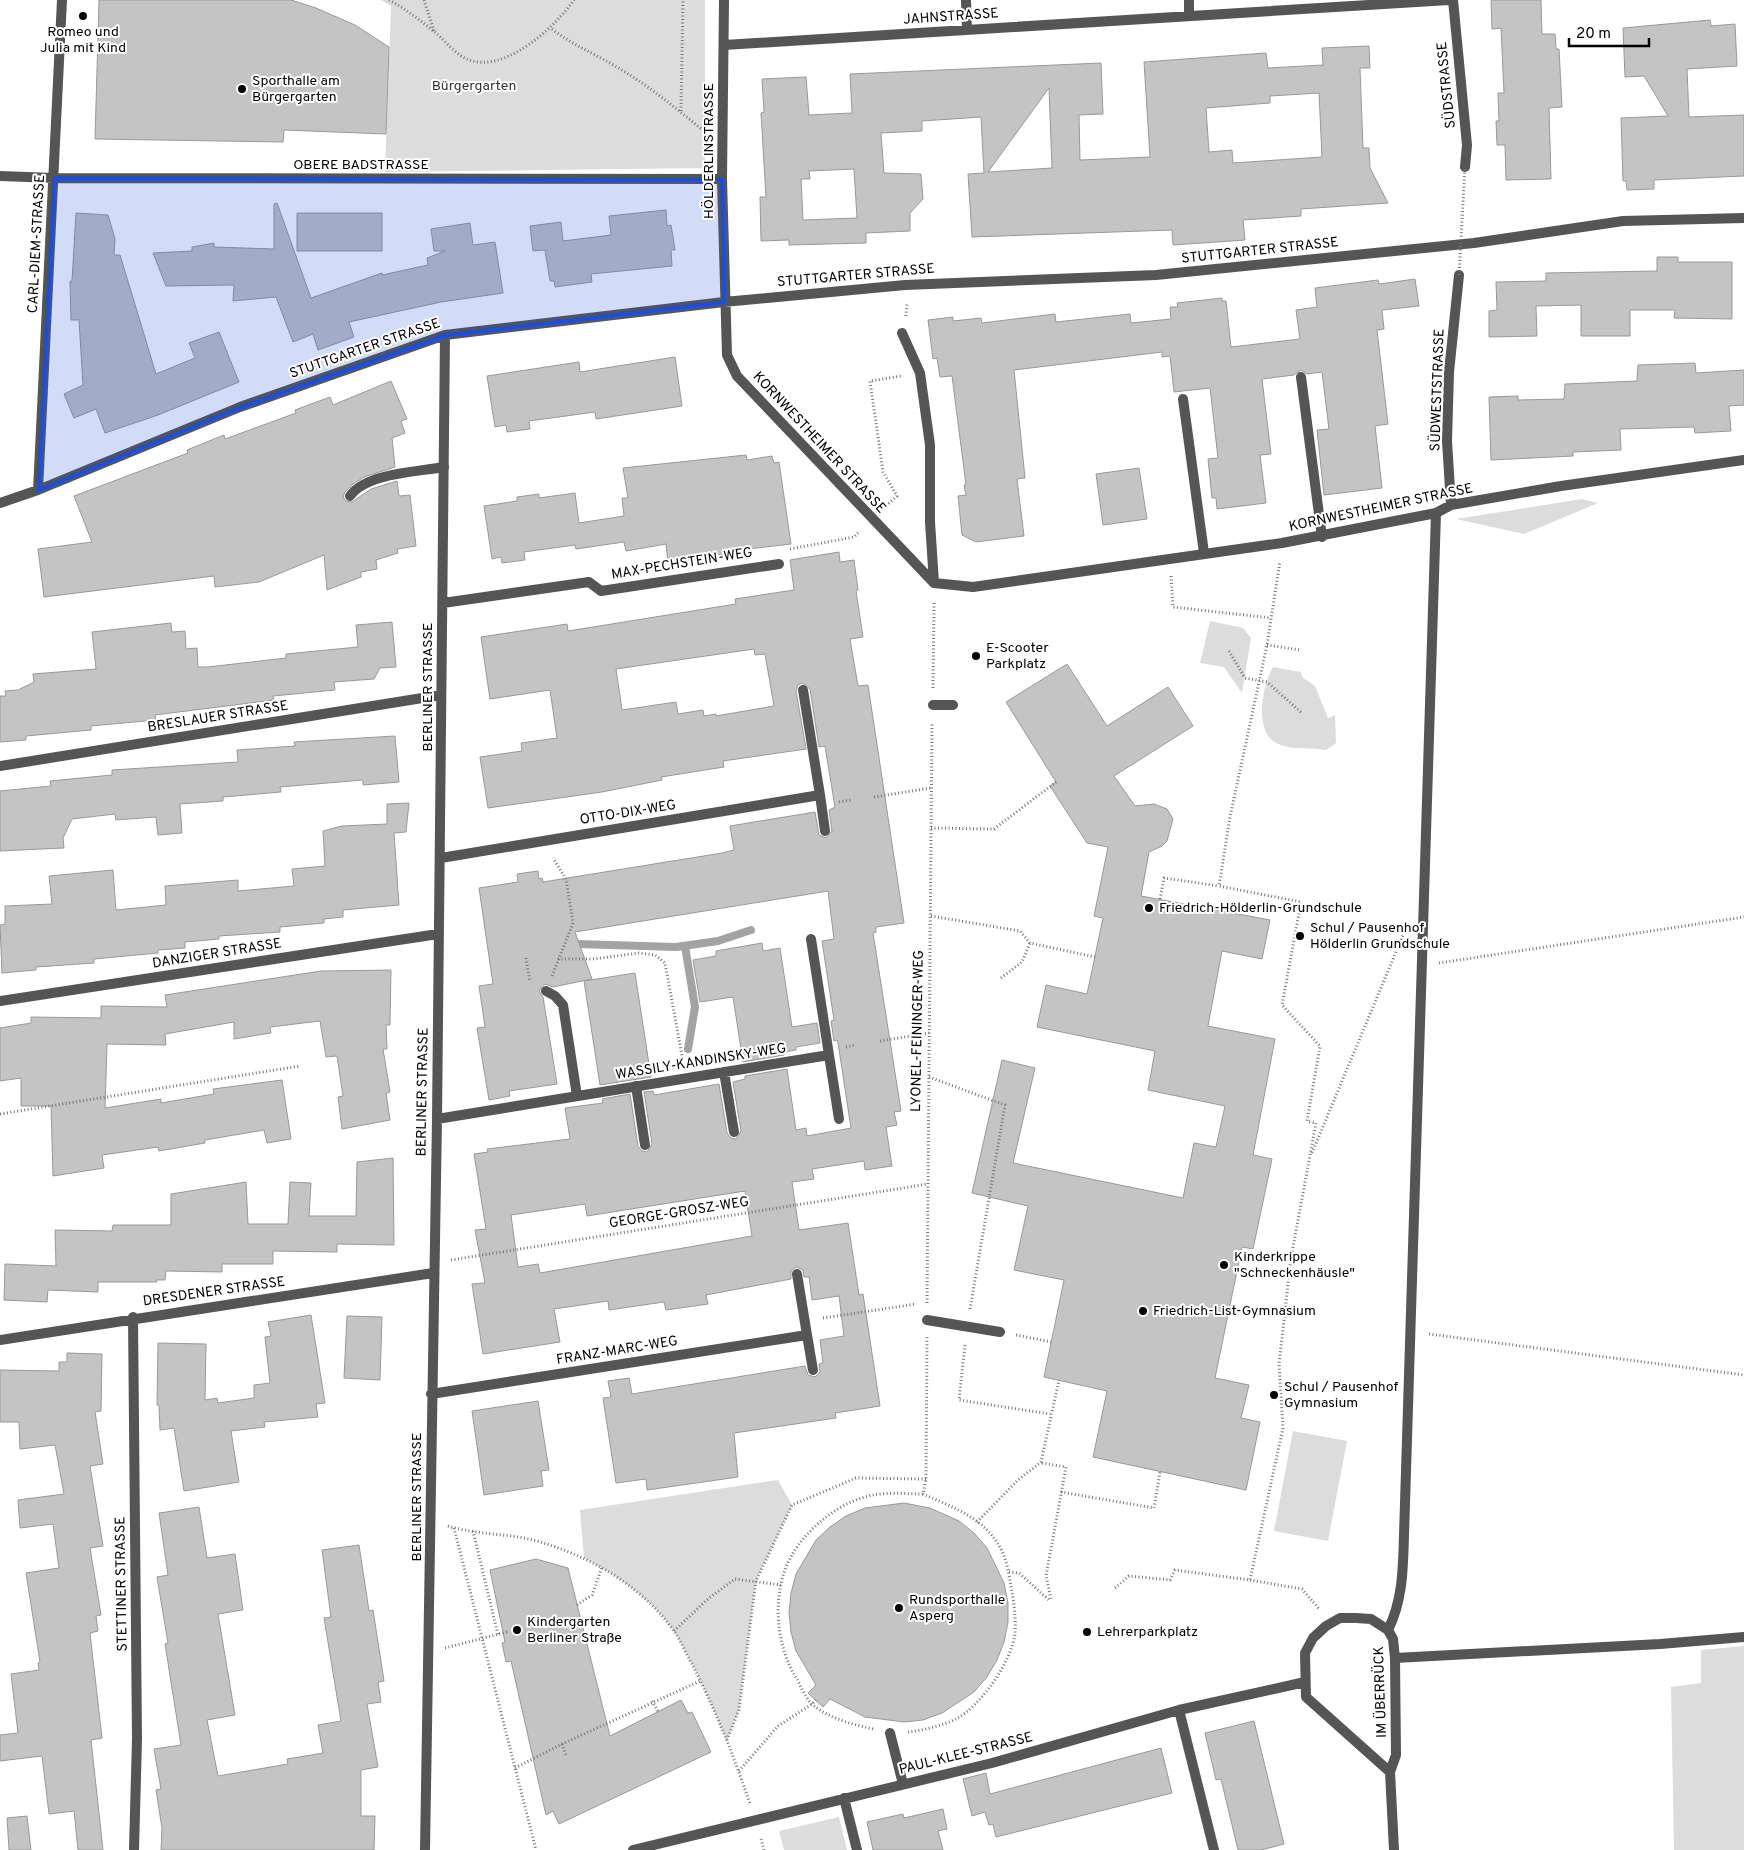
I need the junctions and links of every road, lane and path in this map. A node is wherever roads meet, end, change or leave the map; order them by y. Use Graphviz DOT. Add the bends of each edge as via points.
graph roads {
  1 [pos="62,0"];
  2 [pos="389,0"];
  3 [pos="424,0"];
  4 [pos="574,0"];
  5 [pos="683,0"];
  6 [pos="724,0"];
  7 [pos="966,0"];
  8 [pos="1189,0"];
  9 [pos="1451,0"];
  10 [pos="1189,15"];
  11 [pos="552,29"];
  12 [pos="967,30"];
  13 [pos="434,32"];
  14 [pos="724,45"];
  15 [pos="681,111"];
  16 [pos="722,148"];
  17 [pos="1465,167"];
  18 [pos="0,176"];
  19 [pos="54,178"];
  20 [pos="722,179"];
  21 [pos="1744,218"];
  22 [pos="1459,275"];
  23 [pos="724,302"];
  24 [pos="902,333"];
  25 [pos="445,335"];
  26 [pos="920,373"];
  27 [pos="1301,377"];
  28 [pos="1183,399"];
  29 [pos="1744,460"];
  30 [pos="444,467"];
  31 [pos="38,490"];
  32 [pos="350,496"];
  33 [pos="0,503"];
  34 [pos="1451,506"];
  35 [pos="1436,513"];
  36 [pos="872,519"];
  37 [pos="1322,537"];
  38 [pos="1282,543"];
  39 [pos="1204,553"];
  40 [pos="1170,558"];
  41 [pos="779,564"];
  42 [pos="934,583"];
  43 [pos="443,603"];
  44 [pos="1271,618"];
  45 [pos="1267,645"];
  46 [pos="1300,650"];
  47 [pos="1229,651"];
  48 [pos="1258,680"];
  49 [pos="803,690"];
  50 [pos="441,695"];
  51 [pos="933,705"];
  52 [pos="952,705"];
  53 [pos="1302,712"];
  54 [pos="0,766"];
  55 [pos="1056,782"];
  56 [pos="931,788"];
  57 [pos="820,795"];
  58 [pos="874,797"];
  59 [pos="931,828"];
  60 [pos="825,831"];
  61 [pos="530,843"];
  62 [pos="441,858"];
  63 [pos="1220,886"];
  64 [pos="1160,900"];
  65 [pos="931,916"];
  66 [pos="1744,917"];
  67 [pos="1405,931"];
  68 [pos="438,934"];
  69 [pos="811,938"];
  70 [pos="1030,943"];
  71 [pos="1095,957"];
  72 [pos="558,959"];
  73 [pos="1421,965"];
  74 [pos="1001,978"];
  75 [pos="546,991"];
  76 [pos="0,1001"];
  77 [pos="929,1033"];
  78 [pos="880,1041"];
  79 [pos="829,1055"];
  80 [pos="300,1066"];
  81 [pos="724,1072"];
  82 [pos="929,1077"];
  83 [pos="686,1078"];
  84 [pos="636,1086"];
  85 [pos="577,1096"];
  86 [pos="0,1114"];
  87 [pos="437,1119"];
  88 [pos="839,1119"];
  89 [pos="734,1132"];
  90 [pos="645,1145"];
  91 [pos="1309,1161"];
  92 [pos="928,1184"];
  93 [pos="433,1268"];
  94 [pos="797,1274"];
  95 [pos="927,1303"];
  96 [pos="133,1318"];
  97 [pos="927,1320"];
  98 [pos="805,1321"];
  99 [pos="967,1327"];
  100 [pos="1000,1332"];
  101 [pos="1411,1332"];
  102 [pos="807,1335"];
  103 [pos="0,1340"];
  104 [pos="1051,1342"];
  105 [pos="813,1370"];
  106 [pos="1744,1375"];
  107 [pos="1059,1380"];
  108 [pos="431,1394"];
  109 [pos="1050,1414"];
  110 [pos="1042,1462"];
  111 [pos="1160,1472"];
  112 [pos="926,1479"];
  113 [pos="1060,1492"];
  114 [pos="923,1494"];
  115 [pos="430,1520"];
  116 [pos="977,1522"];
  117 [pos="454,1528"];
  118 [pos="473,1532"];
  119 [pos="602,1567"];
  120 [pos="1009,1572"];
  121 [pos="1250,1580"];
  122 [pos="756,1581"];
  123 [pos="781,1586"];
  124 [pos="1115,1588"];
  125 [pos="577,1605"];
  126 [pos="1326,1626"];
  127 [pos="1388,1630"];
  128 [pos="674,1631"];
  129 [pos="507,1632"];
  130 [pos="498,1635"];
  131 [pos="1744,1637"];
  132 [pos="481,1640"];
  133 [pos="430,1652"];
  134 [pos="1395,1658"];
  135 [pos="700,1681"];
  136 [pos="1305,1682"];
  137 [pos="816,1700"];
  138 [pos="652,1701"];
  139 [pos="812,1704"];
  140 [pos="1179,1710"];
  141 [pos="658,1711"];
  142 [pos="890,1733"];
  143 [pos="727,1741"];
  144 [pos="562,1744"];
  145 [pos="566,1755"];
  146 [pos="515,1768"];
  147 [pos="739,1771"];
  148 [pos="1390,1772"];
  149 [pos="903,1784"];
  150 [pos="844,1798"];
  151 [pos="755,1819"];
  152 [pos="134,1850"];
  153 [pos="425,1850"];
  154 [pos="536,1850"];
  155 [pos="633,1850"];
  156 [pos="857,1850"];
  157 [pos="1214,1850"];
  158 [pos="1394,1850"];
  1 -- 19 [label="street, CARL-DIEM-STRASSE"];
  2 -- 13 [label="path"];
  3 -- 13 [label="path"];
  4 -- 11 [label="path"];
  5 -- 15 [label="path"];
  6 -- 14 [label="street, HÖLDERLINSTRASSE"];
  7 -- 12 [label="street"];
  8 -- 10 [label="street"];
  9 -- 10 [label="street, JAHNSTRASSE"];
  9 -- 17 [label="street, SÜDSTRASSE" via="1467,145"];
  10 -- 12 [label="street, JAHNSTRASSE"];
  11 -- 13 [label="path" via="506,56 486,61 470,60 457,53"];
  11 -- 15 [label="path" via="568,42 630,75"];
  12 -- 14 [label="street, JAHNSTRASSE"];
  14 -- 16 [label="street, HÖLDERLINSTRASSE"];
  15 -- 16 [label="path"];
  16 -- 20 [label="street, HÖLDERLINSTRASSE"];
  17 -- 22 [label="path, bridge"];
  18 -- 19 [label="street, OBERE BADSTRASSE"];
  19 -- 20 [label="street, OBERE BADSTRASSE"];
  19 -- 31 [label="street, CARL-DIEM-STRASSE"];
  20 -- 23 [label="street, HÖLDERLINSTRASSE"];
  21 -- 23 [label="street, STUTTGARTER STRASSE" via="1623,221 1474,243 1156,275 905,285"];
  22 -- 34 [label="street, SÜDWESTSTRASSE" via="1449,372 1447,441"];
  23 -- 25 [label="street, STUTTGARTER STRASSE"];
  23 -- 36 [label="street, KORNWESTHEIMER STRASSE" via="727,355 737,376"];
  24 -- 26 [label="street"];
  25 -- 30 [label="street, BERLINER STRASSE"];
  25 -- 31 [label="street, STUTTGARTER STRASSE" via="240,407"];
  26 -- 36 [label="path" via="870,381 883,472 897,496"];
  26 -- 42 [label="street" via="930,445"];
  27 -- 37 [label="street"];
  28 -- 39 [label="street"];
  29 -- 34 [label="street, KORNWESTHEIMER STRASSE" via="1562,486"];
  30 -- 32 [label="street" via="373,479 361,484"];
  30 -- 43 [label="street, BERLINER STRASSE"];
  31 -- 33 [label="street, STUTTGARTER STRASSE"];
  34 -- 35 [label="street, KORNWESTHEIMER STRASSE"];
  35 -- 37 [label="street, KORNWESTHEIMER STRASSE"];
  35 -- 73 [label="street"];
  36 -- 41 [label="path" via="854,537 791,548"];
  36 -- 42 [label="street, KORNWESTHEIMER STRASSE"];
  37 -- 38 [label="street, KORNWESTHEIMER STRASSE"];
  38 -- 39 [label="street, KORNWESTHEIMER STRASSE"];
  38 -- 44 [label="path"];
  39 -- 40 [label="street, KORNWESTHEIMER STRASSE"];
  40 -- 42 [label="street, KORNWESTHEIMER STRASSE" via="973,587"];
  40 -- 44 [label="path" via="1173,607"];
  41 -- 43 [label="street, MAX-PECHSTEIN-WEG" via="601,591 589,582"];
  42 -- 51 [label="path, LYONEL-FEININGER-WEG"];
  43 -- 50 [label="street, BERLINER STRASSE"];
  44 -- 45 [label="path"];
  45 -- 46 [label="path"];
  45 -- 48 [label="path"];
  47 -- 48 [label="path" via="1245,678"];
  48 -- 53 [label="path" via="1267,682"];
  48 -- 63 [label="path" via="1250,734 1230,817"];
  49 -- 57 [label="street"];
  50 -- 54 [label="street, BRESLAUER STRASSE"];
  50 -- 62 [label="street, BERLINER STRASSE"];
  51 -- 52 [label="street"];
  51 -- 56 [label="path, LYONEL-FEININGER-WEG"];
  55 -- 59 [label="path" via="994,829"];
  56 -- 58 [label="path"];
  56 -- 59 [label="path, LYONEL-FEININGER-WEG"];
  57 -- 60 [label="street"];
  57 -- 61 [label="street, OTTO-DIX-WEG"];
  59 -- 65 [label="path, LYONEL-FEININGER-WEG"];
  61 -- 62 [label="street, OTTO-DIX-WEG"];
  61 -- 72 [label="path" via="553,858 566,878 573,924"];
  62 -- 68 [label="street, BERLINER STRASSE"];
  63 -- 64 [label="path" via="1164,878"];
  63 -- 91 [label="path" via="1301,902 1282,1005 1320,1046 1307,1121 1316,1123"];
  65 -- 70 [label="path" via="1020,931"];
  65 -- 77 [label="path, LYONEL-FEININGER-WEG"];
  66 -- 73 [label="path"];
  67 -- 91 [label="path"];
  68 -- 76 [label="street, DANZIGER STRASSE"];
  68 -- 87 [label="street, BERLINER STRASSE"];
  69 -- 79 [label="street"];
  70 -- 71 [label="path"];
  70 -- 74 [label="path" via="1022,962"];
  72 -- 75 [label="path"];
  72 -- 83 [label="path" via="639,954 655,955 665,963"];
  73 -- 101 [label="street"];
  75 -- 85 [label="street" via="563,1005"];
  77 -- 78 [label="path"];
  77 -- 82 [label="path, LYONEL-FEININGER-WEG"];
  79 -- 81 [label="street, WASSILY-KANDINSKY-WEG"];
  79 -- 88 [label="street"];
  80 -- 86 [label="path"];
  81 -- 83 [label="street, WASSILY-KANDINSKY-WEG"];
  81 -- 89 [label="street"];
  82 -- 92 [label="path, LYONEL-FEININGER-WEG"];
  82 -- 99 [label="path" via="1004,1105"];
  83 -- 84 [label="street, WASSILY-KANDINSKY-WEG"];
  84 -- 85 [label="street, WASSILY-KANDINSKY-WEG"];
  84 -- 90 [label="street"];
  85 -- 87 [label="street, WASSILY-KANDINSKY-WEG"];
  87 -- 93 [label="street, BERLINER STRASSE"];
  91 -- 121 [label="path" via="1291,1258 1278,1364 1283,1428"];
  92 -- 93 [label="path, GEORGE-GROSZ-WEG"];
  92 -- 95 [label="path, LYONEL-FEININGER-WEG"];
  93 -- 96 [label="street, DRESDENER STRASSE"];
  93 -- 108 [label="street, BERLINER STRASSE"];
  94 -- 98 [label="street"];
  95 -- 97 [label="path, LYONEL-FEININGER-WEG"];
  95 -- 98 [label="path"];
  96 -- 103 [label="street, DRESDENER STRASSE"];
  96 -- 152 [label="street, STETTINER STRASSE" via="137,1729"];
  97 -- 99 [label="street"];
  97 -- 112 [label="path, LYONEL-FEININGER-WEG"];
  98 -- 102 [label="street"];
  99 -- 100 [label="street"];
  99 -- 109 [label="path" via="959,1400"];
  100 -- 104 [label="path"];
  101 -- 106 [label="path"];
  101 -- 127 [label="street" via="1402,1588 1396,1614"];
  102 -- 105 [label="street"];
  102 -- 108 [label="street, FRANZ-MARC-WEG"];
  107 -- 109 [label="path"];
  108 -- 115 [label="street, BERLINER STRASSE"];
  109 -- 110 [label="path"];
  110 -- 113 [label="path" via="1066,1467"];
  110 -- 116 [label="path" via="1018,1480"];
  111 -- 113 [label="path" via="1154,1508"];
  112 -- 114 [label="path, LYONEL-FEININGER-WEG"];
  112 -- 122 [label="path" via="856,1478 792,1505"];
  113 -- 120 [label="path" via="1046,1576 1050,1600 1020,1573"];
  114 -- 116 [label="path" via="960,1510"];
  114 -- 123 [label="path" via="874,1495 841,1507 814,1528 792,1555"];
  115 -- 117 [label="path"];
  115 -- 133 [label="street, BERLINER STRASSE"];
  116 -- 120 [label="path" via="998,1544"];
  117 -- 118 [label="path"];
  117 -- 132 [label="path"];
  118 -- 119 [label="path" via="536,1541"];
  118 -- 130 [label="path"];
  119 -- 125 [label="path" via="592,1595"];
  119 -- 128 [label="path" via="646,1600"];
  120 -- 142 [label="path" via="1015,1635 1004,1664 990,1686 957,1718 936,1727"];
  121 -- 124 [label="path" via="1175,1570 1170,1580 1130,1576"];
  121 -- 126 [label="path" via="1302,1589 1324,1614"];
  122 -- 123 [label="path"];
  122 -- 128 [label="path" via="735,1579"];
  122 -- 143 [label="path" via="739,1710"];
  123 -- 139 [label="path" via="779,1626 788,1665"];
  126 -- 127 [label="street, IM ÜBERRÜCK" via="1340,1618 1356,1618 1371,1619"];
  126 -- 136 [label="street, IM ÜBERRÜCK" via="1313,1638 1305,1654"];
  127 -- 134 [label="street, IM ÜBERRÜCK" via="1393,1639"];
  128 -- 135 [label="path"];
  129 -- 130 [label="path"];
  130 -- 132 [label="path"];
  131 -- 134 [label="street"];
  132 -- 133 [label="path"];
  132 -- 146 [label="path"];
  133 -- 153 [label="street, BERLINER STRASSE"];
  134 -- 148 [label="street, IM ÜBERRÜCK" via="1396,1755"];
  135 -- 138 [label="path"];
  135 -- 143 [label="path"];
  136 -- 140 [label="street, PAUL-KLEE-STRASSE"];
  136 -- 148 [label="street, IM ÜBERRÜCK" via="1306,1697"];
  137 -- 139 [label="path"];
  138 -- 141 [label="path"];
  138 -- 144 [label="path"];
  139 -- 142 [label="path" via="844,1722"];
  139 -- 147 [label="path" via="778,1726"];
  140 -- 149 [label="street, PAUL-KLEE-STRASSE" via="1030,1753"];
  140 -- 157 [label="street"];
  142 -- 149 [label="street"];
  143 -- 147 [label="path"];
  144 -- 145 [label="path"];
  144 -- 146 [label="path"];
  146 -- 154 [label="path"];
  147 -- 151 [label="path"];
  148 -- 158 [label="street, IM ÜBERRÜCK"];
  149 -- 150 [label="street, PAUL-KLEE-STRASSE"];
  150 -- 151 [label="street, PAUL-KLEE-STRASSE"];
  150 -- 156 [label="street"];
  151 -- 155 [label="street, PAUL-KLEE-STRASSE"];
}
